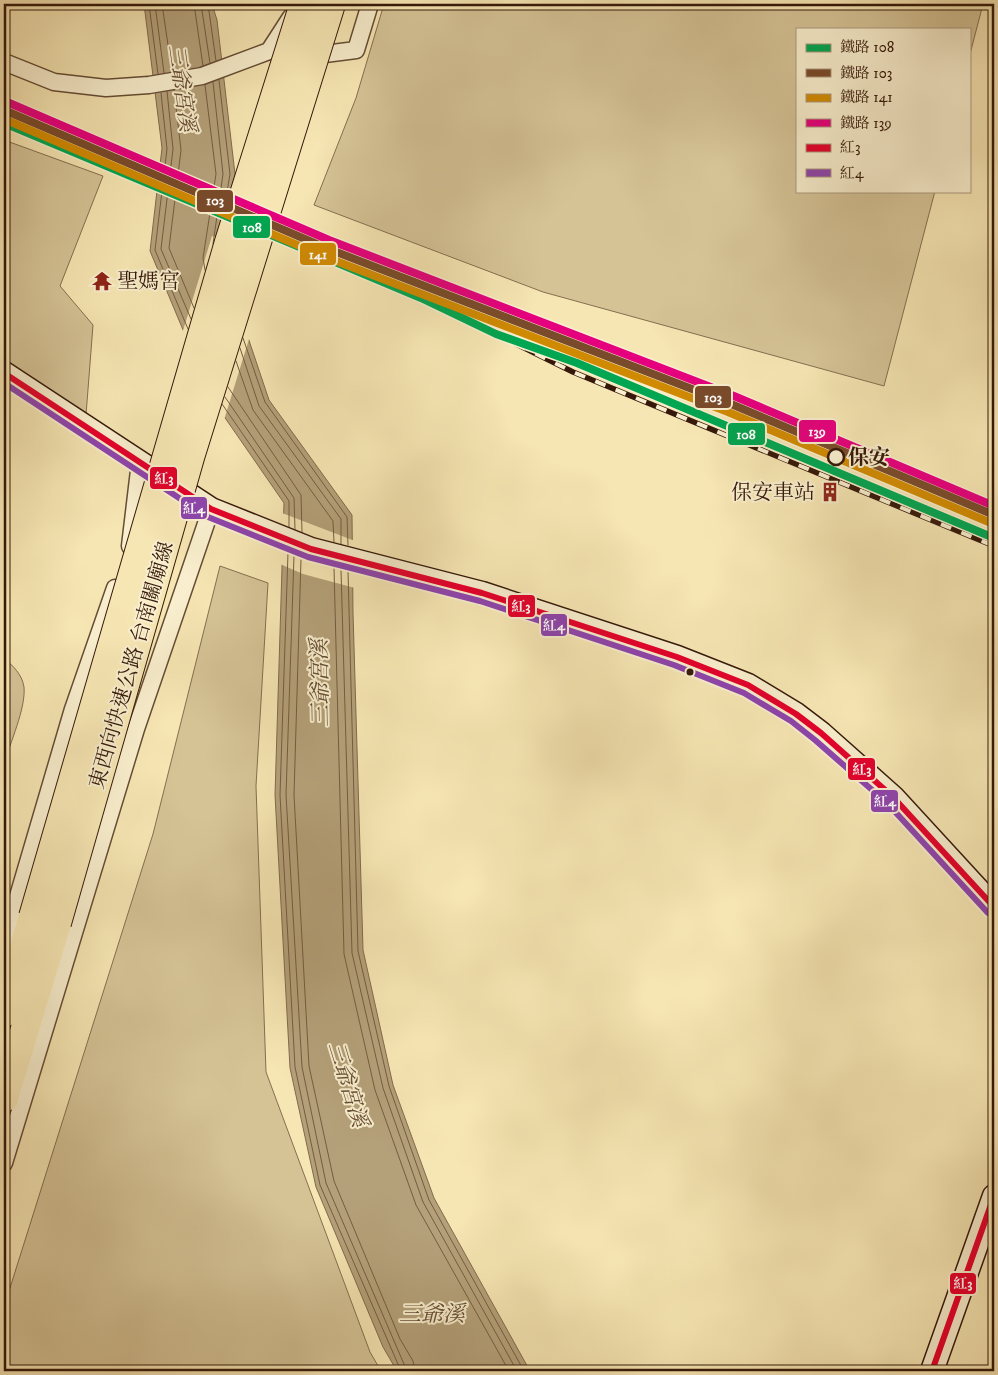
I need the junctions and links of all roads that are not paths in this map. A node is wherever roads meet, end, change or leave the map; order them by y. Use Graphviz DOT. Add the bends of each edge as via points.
graph roads {
  1 [pos="295,4"];
  2 [pos="304,4"];
  3 [pos="331,4"];
  4 [pos="370,4"];
  5 [pos="4,62"];
  6 [pos="230,66"];
  7 [pos="4,374"];
  8 [pos="140,462"];
  9 [pos="211,509"];
  10 [pos="994,907"];
  11 [pos="44,922"];
  12 [pos="4,944"];
  13 [pos="4,1013"];
  14 [pos="4,1098"];
  15 [pos="4,1163"];
  16 [pos="994,1196"];
  17 [pos="932,1371"];
  1 -- 6 [label="street" via="270,51"];
  2 -- 11 [label="highway, 東西向快速公路 台南關廟線, bridge" via="229,242"];
  3 -- 11 [label="highway, 東西向快速公路 台南關廟線, bridge"];
  4 -- 6 [label="street" via="356,50"];
  5 -- 6 [label="street" via="54,82 106,88 158,84 202,76"];
  7 -- 8 [label="street"];
  8 -- 9 [label="street"];
  8 -- 11 [label="street" via="130,547 73,709"];
  9 -- 10 [label="street" via="312,549 482,592 678,657 748,685 821,733 893,797"];
  9 -- 11 [label="street" via="136,729"];
  11 -- 12 [label="street"];
  11 -- 13 [label="highway, 東西向快速公路 台南關廟線"];
  11 -- 14 [label="highway, 東西向快速公路 台南關廟線"];
  11 -- 15 [label="street"];
  16 -- 17 [label="street"];
}
